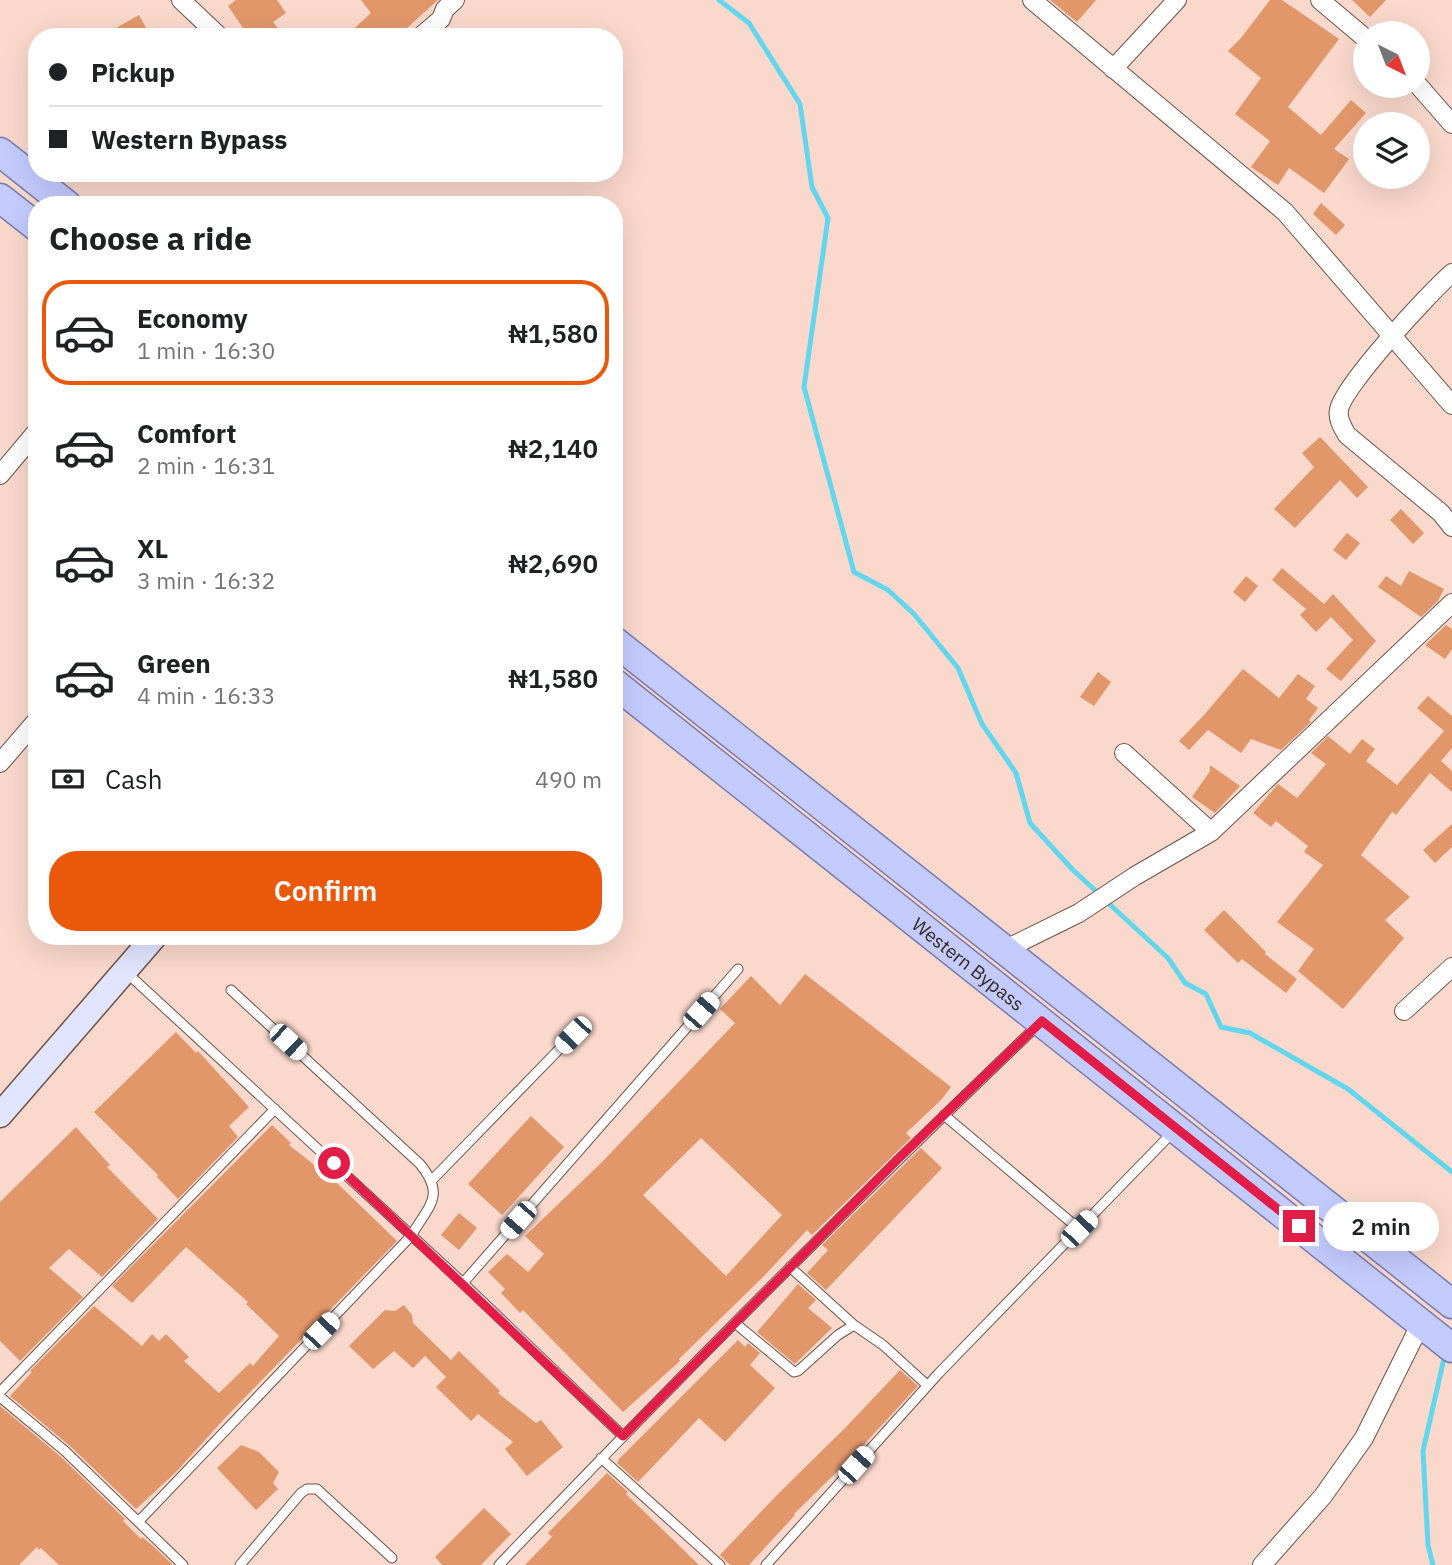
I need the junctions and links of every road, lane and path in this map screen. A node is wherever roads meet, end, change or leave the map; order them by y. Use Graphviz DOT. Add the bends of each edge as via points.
graph roads {
  1 [pos="181,0"];
  2 [pos="1032,0"];
  3 [pos="1177,0"];
  4 [pos="1320,0"];
  5 [pos="446,3"];
  6 [pos="210,28"];
  7 [pos="430,28"];
  8 [pos="1353,28"];
  9 [pos="1113,69"];
  10 [pos="1429,98"];
  11 [pos="1452,124"];
  12 [pos="0,152"];
  13 [pos="28,174"];
  14 [pos="38,182"];
  15 [pos="56,196"];
  16 [pos="0,198"];
  17 [pos="28,221"];
  18 [pos="1452,274"];
  19 [pos="1392,337"];
  20 [pos="1452,405"];
  21 [pos="28,442"];
  22 [pos="0,475"];
  23 [pos="1448,514"];
  24 [pos="1452,603"];
  25 [pos="623,647"];
  26 [pos="623,690"];
  27 [pos="28,730"];
  28 [pos="1124,754"];
  29 [pos="0,763"];
  30 [pos="1210,832"];
  31 [pos="147,945"];
  32 [pos="1006,949"];
  33 [pos="1452,967"];
  34 [pos="738,969"];
  35 [pos="125,971"];
  36 [pos="231,990"];
  37 [pos="1404,1011"];
  38 [pos="1042,1021"];
  39 [pos="573,1035"];
  40 [pos="275,1109"];
  41 [pos="0,1115"];
  42 [pos="944,1115"];
  43 [pos="1177,1128"];
  44 [pos="432,1180"];
  45 [pos="1079,1229"];
  46 [pos="411,1236"];
  47 [pos="790,1267"];
  48 [pos="463,1283"];
  49 [pos="1447,1300"];
  50 [pos="734,1323"];
  51 [pos="854,1325"];
  52 [pos="1436,1335"];
  53 [pos="927,1385"];
  54 [pos="0,1394"];
  55 [pos="623,1436"];
  56 [pos="601,1458"];
  57 [pos="139,1521"];
  58 [pos="392,1558"];
  59 [pos="183,1565"];
  60 [pos="240,1565"];
  61 [pos="499,1565"];
  62 [pos="720,1565"];
  63 [pos="766,1565"];
  64 [pos="1262,1565"];
  1 -- 6 [label="street"];
  2 -- 9 [label="street"];
  3 -- 9 [label="street"];
  4 -- 8 [label="street"];
  5 -- 7 [label="street" via="441,19"];
  9 -- 19 [label="street" via="1285,212"];
  10 -- 11 [label="street"];
  12 -- 13 [label="main road"];
  14 -- 15 [label="main road"];
  16 -- 17 [label="main road"];
  18 -- 19 [label="street"];
  19 -- 20 [label="street"];
  19 -- 23 [label="street" via="1347,394 1339,409 1340,421 1347,435"];
  21 -- 22 [label="street"];
  24 -- 30 [label="street"];
  25 -- 32 [label="main road, Western Bypass"];
  26 -- 38 [label="main road, Western Bypass"];
  27 -- 29 [label="street"];
  28 -- 30 [label="street"];
  30 -- 32 [label="street" via="1079,913"];
  31 -- 35 [label="street"];
  32 -- 49 [label="main road, Western Bypass"];
  33 -- 37 [label="street"];
  34 -- 48 [label="lane"];
  35 -- 40 [label="lane"];
  35 -- 41 [label="street"];
  36 -- 44 [label="lane"];
  38 -- 42 [label="lane"];
  38 -- 43 [label="main road, Western Bypass"];
  39 -- 44 [label="lane"];
  40 -- 46 [label="lane"];
  40 -- 54 [label="lane"];
  42 -- 45 [label="lane"];
  42 -- 47 [label="lane"];
  43 -- 45 [label="lane"];
  43 -- 52 [label="main road, Western Bypass"];
  44 -- 46 [label="lane" via="434,1196"];
  45 -- 53 [label="lane"];
  46 -- 48 [label="lane"];
  46 -- 57 [label="lane"];
  47 -- 50 [label="lane"];
  47 -- 51 [label="lane"];
  48 -- 55 [label="lane"];
  50 -- 51 [label="lane" via="794,1372"];
  50 -- 55 [label="lane"];
  51 -- 53 [label="lane"];
  52 -- 64 [label="street" via="1323,1496"];
  53 -- 63 [label="lane"];
  54 -- 57 [label="lane"];
  55 -- 56 [label="lane"];
  56 -- 61 [label="lane"];
  56 -- 62 [label="lane"];
  57 -- 59 [label="lane"];
  58 -- 60 [label="lane" via="317,1489 307,1489"];
}
